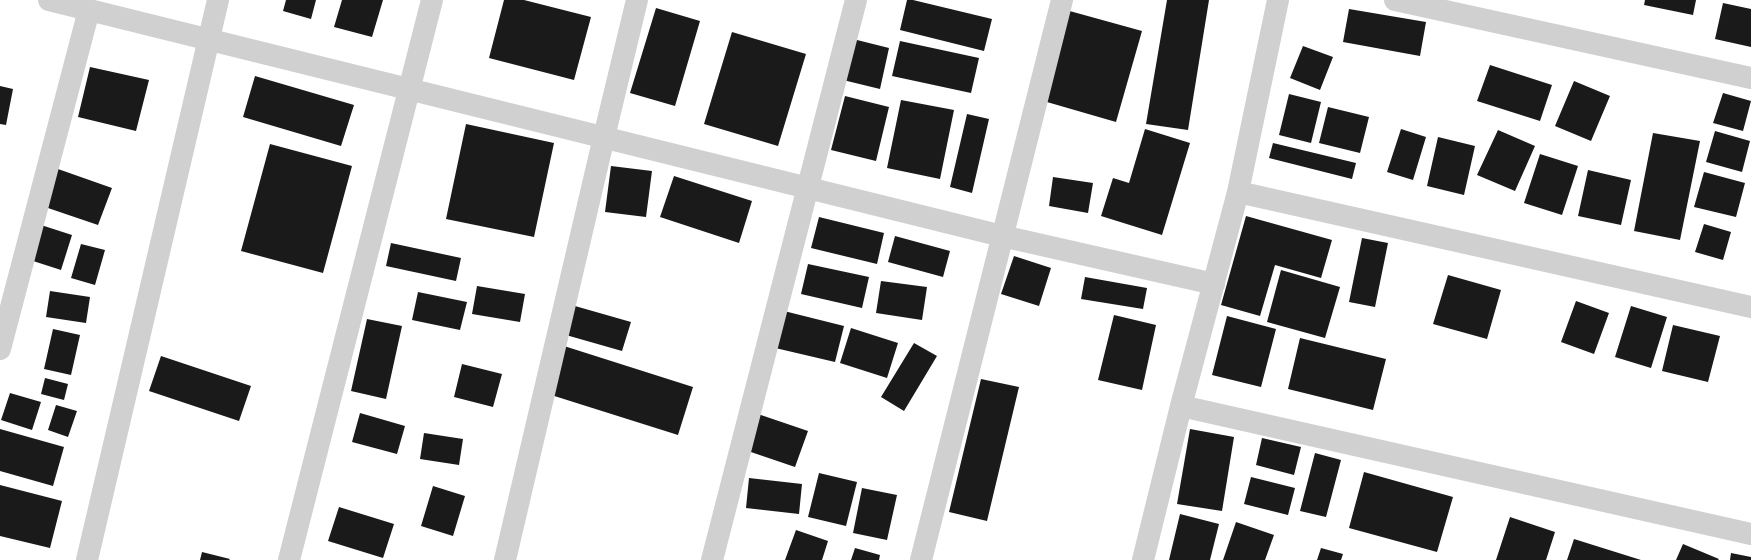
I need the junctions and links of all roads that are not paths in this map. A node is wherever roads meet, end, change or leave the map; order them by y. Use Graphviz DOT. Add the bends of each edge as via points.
graph roads {
  1 [pos="49,0"];
  2 [pos="218,0"];
  3 [pos="432,0"];
  4 [pos="637,0"];
  5 [pos="856,0"];
  6 [pos="1062,0"];
  7 [pos="1278,0"];
  8 [pos="1395,0"];
  9 [pos="89,10"];
  10 [pos="208,40"];
  11 [pos="1751,78"];
  12 [pos="411,90"];
  13 [pos="604,137"];
  14 [pos="808,188"];
  15 [pos="1238,192"];
  16 [pos="1002,236"];
  17 [pos="1214,284"];
  18 [pos="1751,307"];
  19 [pos="0,349"];
  20 [pos="1181,406"];
  21 [pos="1751,534"];
  22 [pos="87,560"];
  23 [pos="289,560"];
  24 [pos="505,560"];
  25 [pos="712,560"];
  26 [pos="920,560"];
  27 [pos="1143,560"];
  1 -- 9 [label="street"];
  2 -- 10 [label="street"];
  3 -- 12 [label="street"];
  4 -- 13 [label="street"];
  5 -- 14 [label="street"];
  6 -- 16 [label="street"];
  7 -- 15 [label="street"];
  8 -- 11 [label="street"];
  9 -- 10 [label="street"];
  9 -- 19 [label="street"];
  10 -- 12 [label="street"];
  10 -- 22 [label="street"];
  12 -- 13 [label="street"];
  12 -- 23 [label="street"];
  13 -- 14 [label="street"];
  13 -- 24 [label="street"];
  14 -- 16 [label="street"];
  14 -- 25 [label="street"];
  15 -- 17 [label="street"];
  15 -- 18 [label="street"];
  16 -- 17 [label="street"];
  16 -- 26 [label="street"];
  17 -- 20 [label="street"];
  20 -- 21 [label="street"];
  20 -- 27 [label="street"];
}
